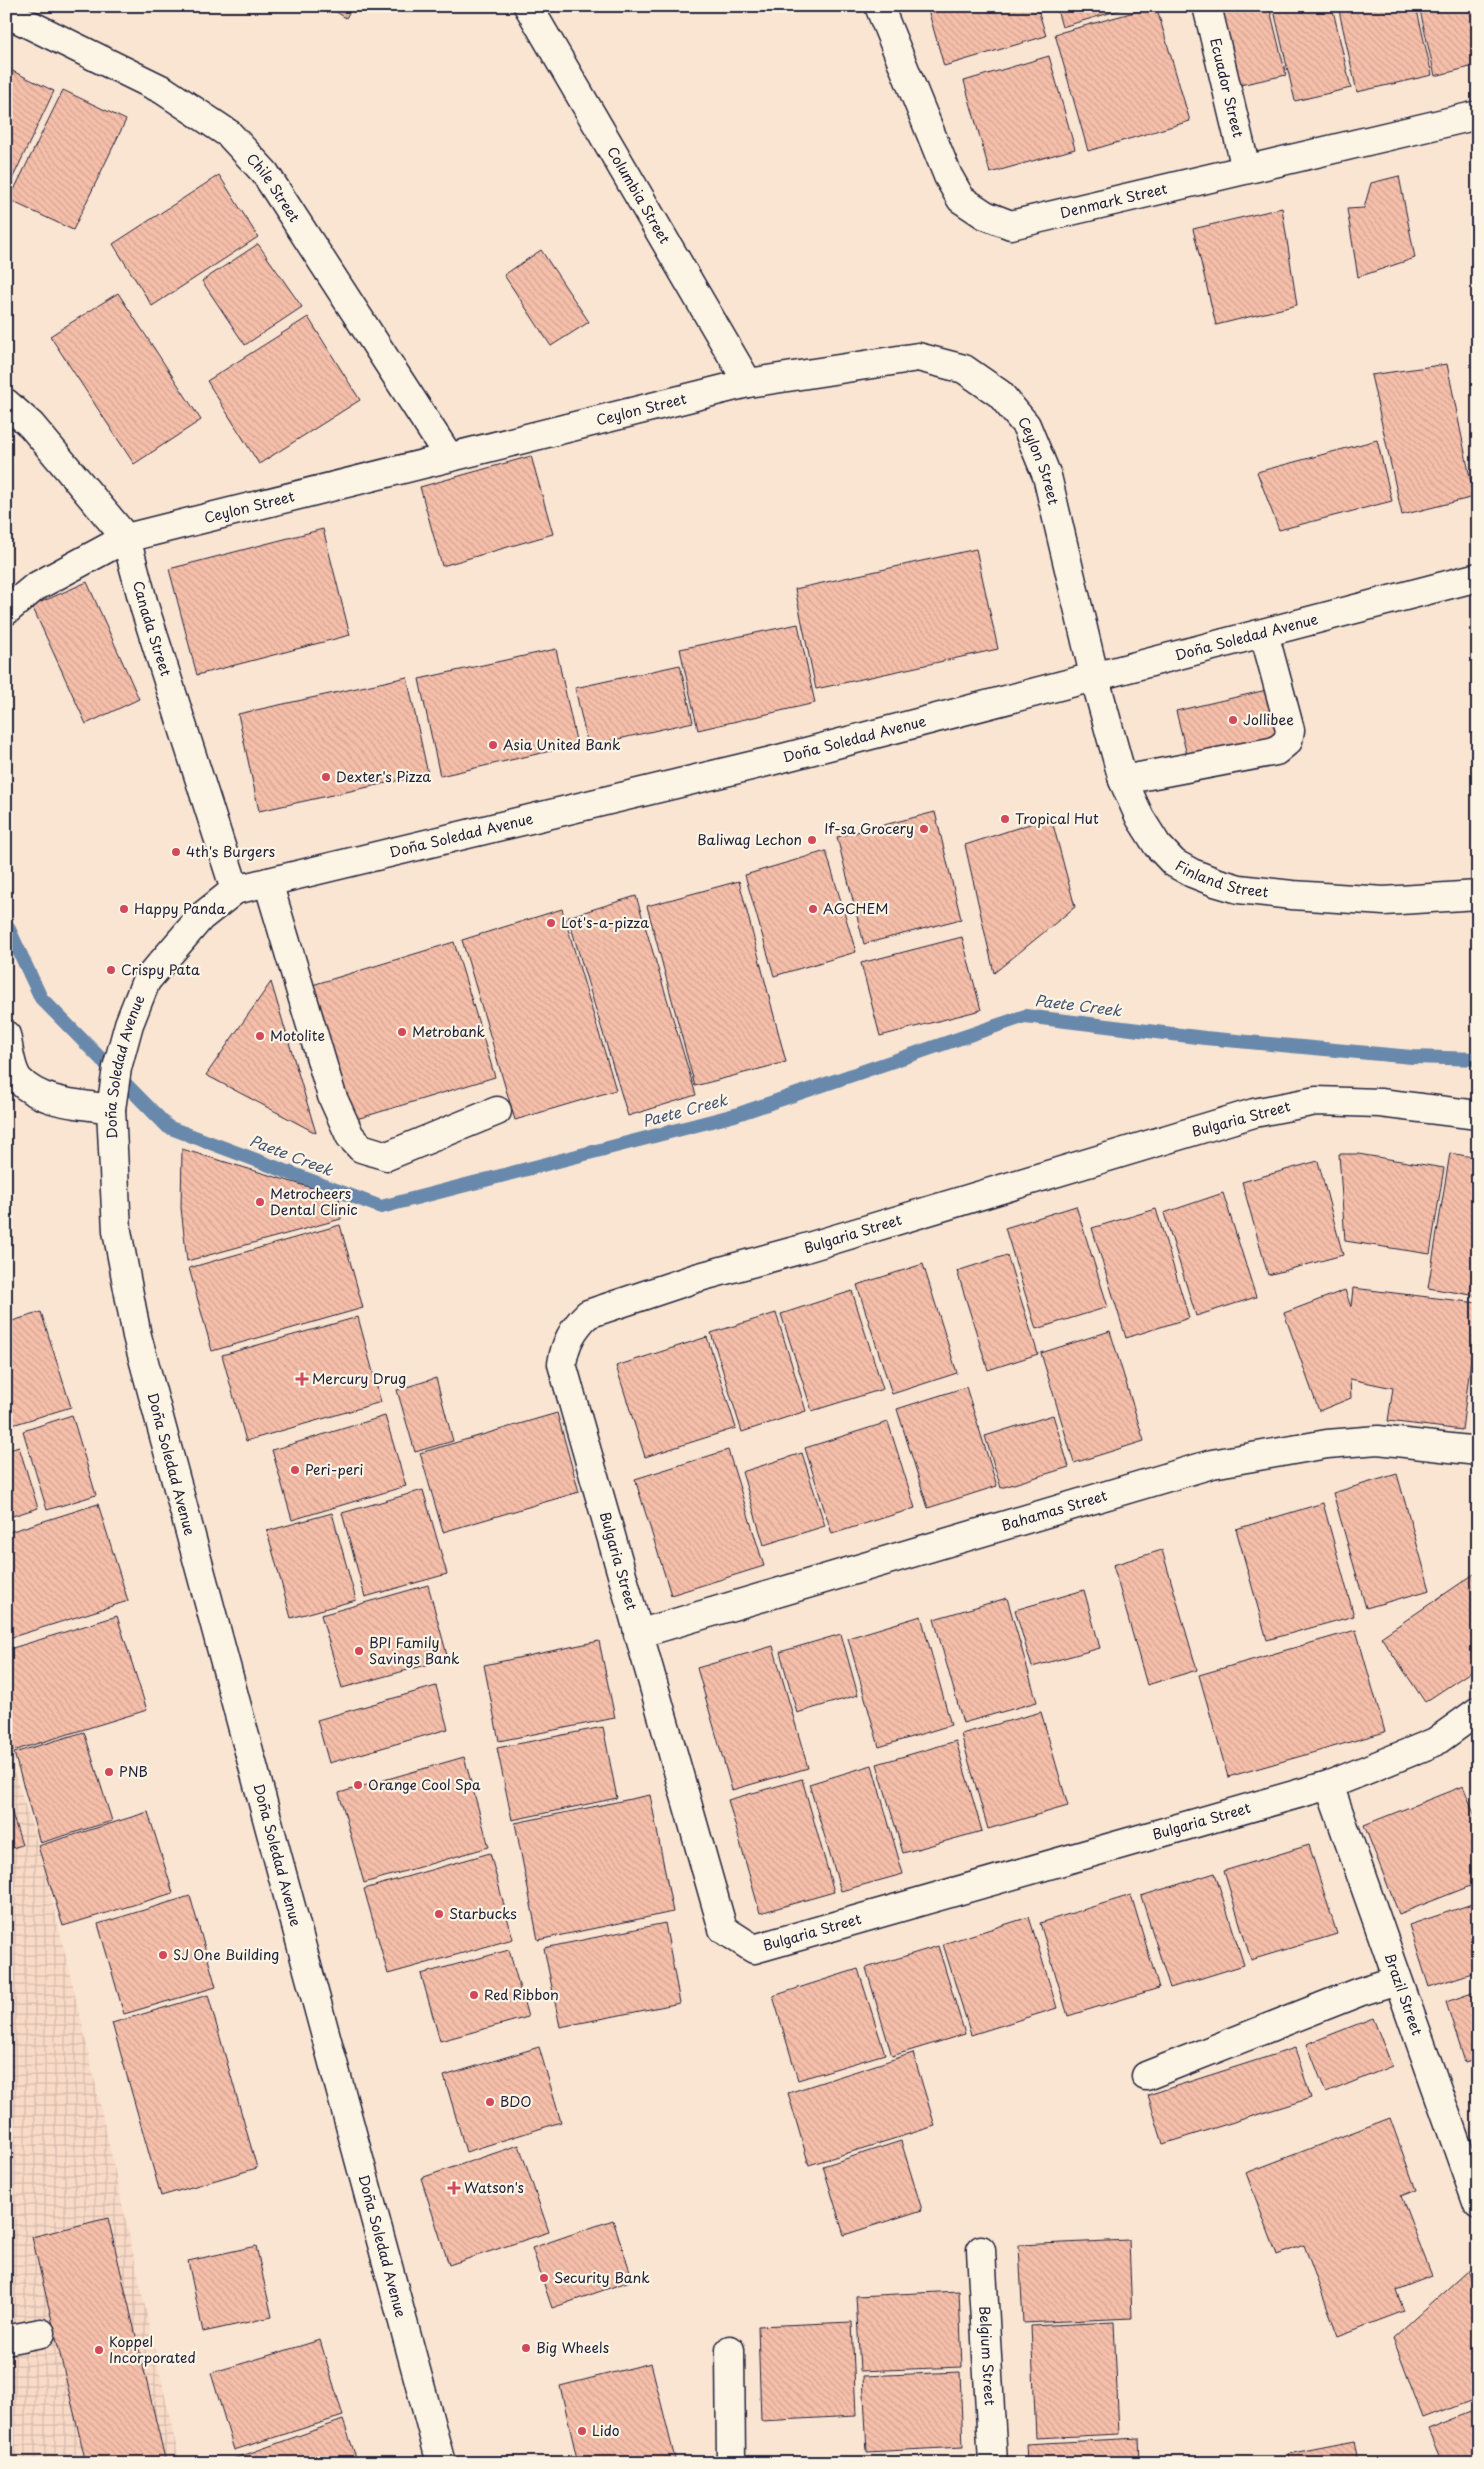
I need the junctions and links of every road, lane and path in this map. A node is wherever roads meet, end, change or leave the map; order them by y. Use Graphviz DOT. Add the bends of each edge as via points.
graph roads {
  1 [pos="528,6"];
  2 [pos="879,6"];
  3 [pos="1207,6"];
  4 [pos="6,13"];
  5 [pos="1478,115"];
  6 [pos="1246,169"];
  7 [pos="748,383"];
  8 [pos="6,403"];
  9 [pos="450,457"];
  10 [pos="126,538"];
  11 [pos="1478,577"];
  12 [pos="6,611"];
  13 [pos="1264,633"];
  14 [pos="1094,675"];
  15 [pos="1123,780"];
  16 [pos="268,882"];
  17 [pos="235,890"];
  18 [pos="1478,895"];
  19 [pos="6,1035"];
  20 [pos="112,1104"];
  21 [pos="497,1111"];
  22 [pos="1478,1116"];
  23 [pos="1478,1451"];
  24 [pos="638,1634"];
  25 [pos="1478,1711"];
  26 [pos="1330,1785"];
  27 [pos="1397,1980"];
  28 [pos="1146,2076"];
  29 [pos="1478,2205"];
  30 [pos="981,2250"];
  31 [pos="41,2333"];
  32 [pos="6,2340"];
  33 [pos="730,2350"];
  34 [pos="441,2463"];
  35 [pos="732,2463"];
  36 [pos="993,2463"];
  1 -- 7 [label="street, Columbia Street"];
  2 -- 6 [label="street, Denmark Street" via="948,176 961,199 985,215 1011,225"];
  3 -- 6 [label="street, Ecuador Street"];
  4 -- 9 [label="street, Chile Street" via="163,90 229,134 265,173"];
  5 -- 6 [label="street, Denmark Street"];
  7 -- 9 [label="street, Ceylon Street"];
  7 -- 14 [label="street, Ceylon Street" via="918,358 964,369 1000,394 1026,425 1048,476"];
  8 -- 10 [label="street, Canada Street" via="31,425"];
  9 -- 10 [label="street, Ceylon Street"];
  10 -- 12 [label="street, Ceylon Street" via="36,587"];
  10 -- 17 [label="street, Canada Street" via="148,618"];
  11 -- 13 [label="street, Doña Soledad Avenue"];
  13 -- 14 [label="street, Doña Soledad Avenue"];
  13 -- 15 [label="street" via="1290,730 1288,741 1276,750"];
  14 -- 15 [label="street, Finland Street"];
  14 -- 16 [label="street, Doña Soledad Avenue" via="771,761"];
  15 -- 18 [label="street, Finland Street" via="1140,818 1157,845 1174,863 1215,882 1239,889 1292,895 1384,901"];
  16 -- 17 [label="street, Doña Soledad Avenue"];
  16 -- 21 [label="street" via="332,1096 350,1136 361,1148 387,1156"];
  17 -- 20 [label="street, Doña Soledad Avenue" via="201,917 146,981 117,1068"];
  19 -- 20 [label="street" via="18,1079 42,1097"];
  20 -- 34 [label="street, Doña Soledad Avenue" via="118,1230 136,1336"];
  22 -- 24 [label="street, Bulgaria Street" via="1380,1104 1316,1101 1254,1113 696,1278 588,1314 570,1336 562,1364"];
  23 -- 24 [label="street, Bahamas Street" via="1378,1440 1326,1444 1212,1464"];
  24 -- 26 [label="street, Bulgaria Street" via="723,1929 754,1949"];
  25 -- 26 [label="street, Bulgaria Street" via="1435,1742"];
  26 -- 27 [label="street, Brazil Street"];
  27 -- 28 [label="street"];
  27 -- 29 [label="street, Brazil Street"];
  30 -- 36 [label="street, Belgium Street"];
  31 -- 32 [label="street"];
  33 -- 35 [label="street"];
}
